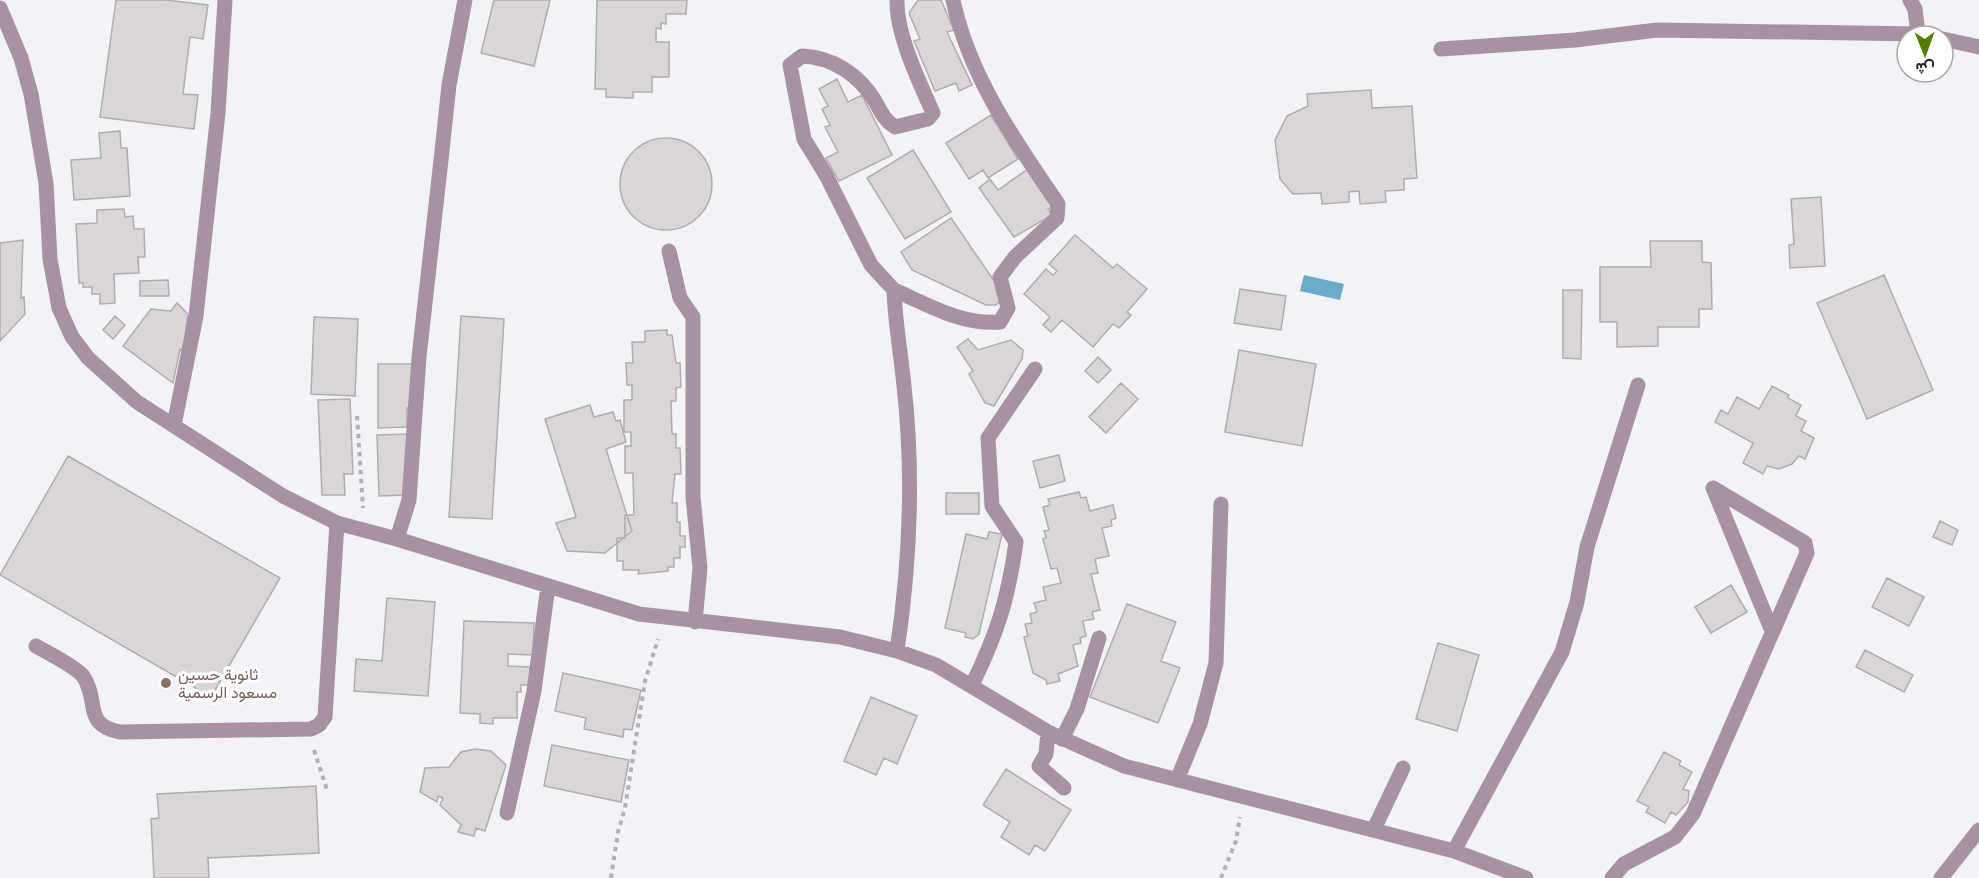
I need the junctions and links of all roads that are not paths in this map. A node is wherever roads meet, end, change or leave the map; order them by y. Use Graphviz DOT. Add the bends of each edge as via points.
graph roads {
  1 [pos="225,0"];
  2 [pos="465,0"];
  3 [pos="897,0"];
  4 [pos="954,0"];
  5 [pos="1910,0"];
  6 [pos="0,8"];
  7 [pos="1920,24"];
  8 [pos="1895,34"];
  9 [pos="1955,42"];
  10 [pos="1979,47"];
  11 [pos="1441,49"];
  12 [pos="669,251"];
  13 [pos="894,290"];
  14 [pos="1035,369"];
  15 [pos="1638,385"];
  16 [pos="174,425"];
  17 [pos="1221,504"];
  18 [pos="337,523"];
  19 [pos="397,539"];
  20 [pos="548,586"];
  21 [pos="695,622"];
  22 [pos="1772,631"];
  23 [pos="1099,638"];
  24 [pos="36,646"];
  25 [pos="897,651"];
  26 [pos="972,685"];
  27 [pos="1055,735"];
  28 [pos="1403,768"];
  29 [pos="1177,780"];
  30 [pos="1064,788"];
  31 [pos="507,813"];
  32 [pos="1374,829"];
  33 [pos="1979,830"];
  34 [pos="1454,851"];
  35 [pos="1526,878"];
  36 [pos="1612,878"];
  37 [pos="1941,878"];
  1 -- 16 [label="street" via="218,113 196,316"];
  2 -- 19 [label="street" via="440,162 419,357 409,500"];
  3 -- 13 [label="street" via="908,49 933,112 928,119 895,127 885,120 857,79 840,66 818,56 802,56 790,64 804,139 871,265"];
  4 -- 13 [label="street" via="975,66 1006,126 1058,204 1057,218 1015,257 1000,277 1008,308 1000,322 960,320"];
  5 -- 7 [label="street"];
  6 -- 16 [label="street" via="21,58 41,139 50,259 59,308 72,337 88,358 136,402"];
  8 -- 11 [label="street" via="1657,30"];
  9 -- 10 [label="street"];
  12 -- 21 [label="street" via="680,298 693,317 693,497 700,568"];
  13 -- 25 [label="street" via="910,500 905,599"];
  14 -- 26 [label="street" via="988,438 992,506 1016,542 1011,582 996,635"];
  15 -- 34 [label="street" via="1587,547 1577,602 1562,652"];
  16 -- 18 [label="street" via="283,496"];
  17 -- 29 [label="street" via="1216,663 1200,724"];
  18 -- 19 [label="street"];
  18 -- 24 [label="street" via="325,717 311,729 105,729 98,723 82,674"];
  19 -- 20 [label="street"];
  20 -- 21 [label="street" via="639,614"];
  20 -- 31 [label="street" via="534,691"];
  21 -- 25 [label="street" via="840,637"];
  22 -- 22 [label="street" via="1807,553 1805,543 1713,488"];
  22 -- 36 [label="street" via="1693,814 1675,837 1624,864"];
  23 -- 27 [label="street" via="1077,710"];
  25 -- 26 [label="street" via="936,665"];
  26 -- 27 [label="street"];
  27 -- 29 [label="street" via="1124,765"];
  27 -- 30 [label="street" via="1039,765"];
  28 -- 32 [label="street"];
  29 -- 32 [label="street"];
  32 -- 34 [label="street"];
  33 -- 37 [label="street"];
  34 -- 35 [label="street"];
}
